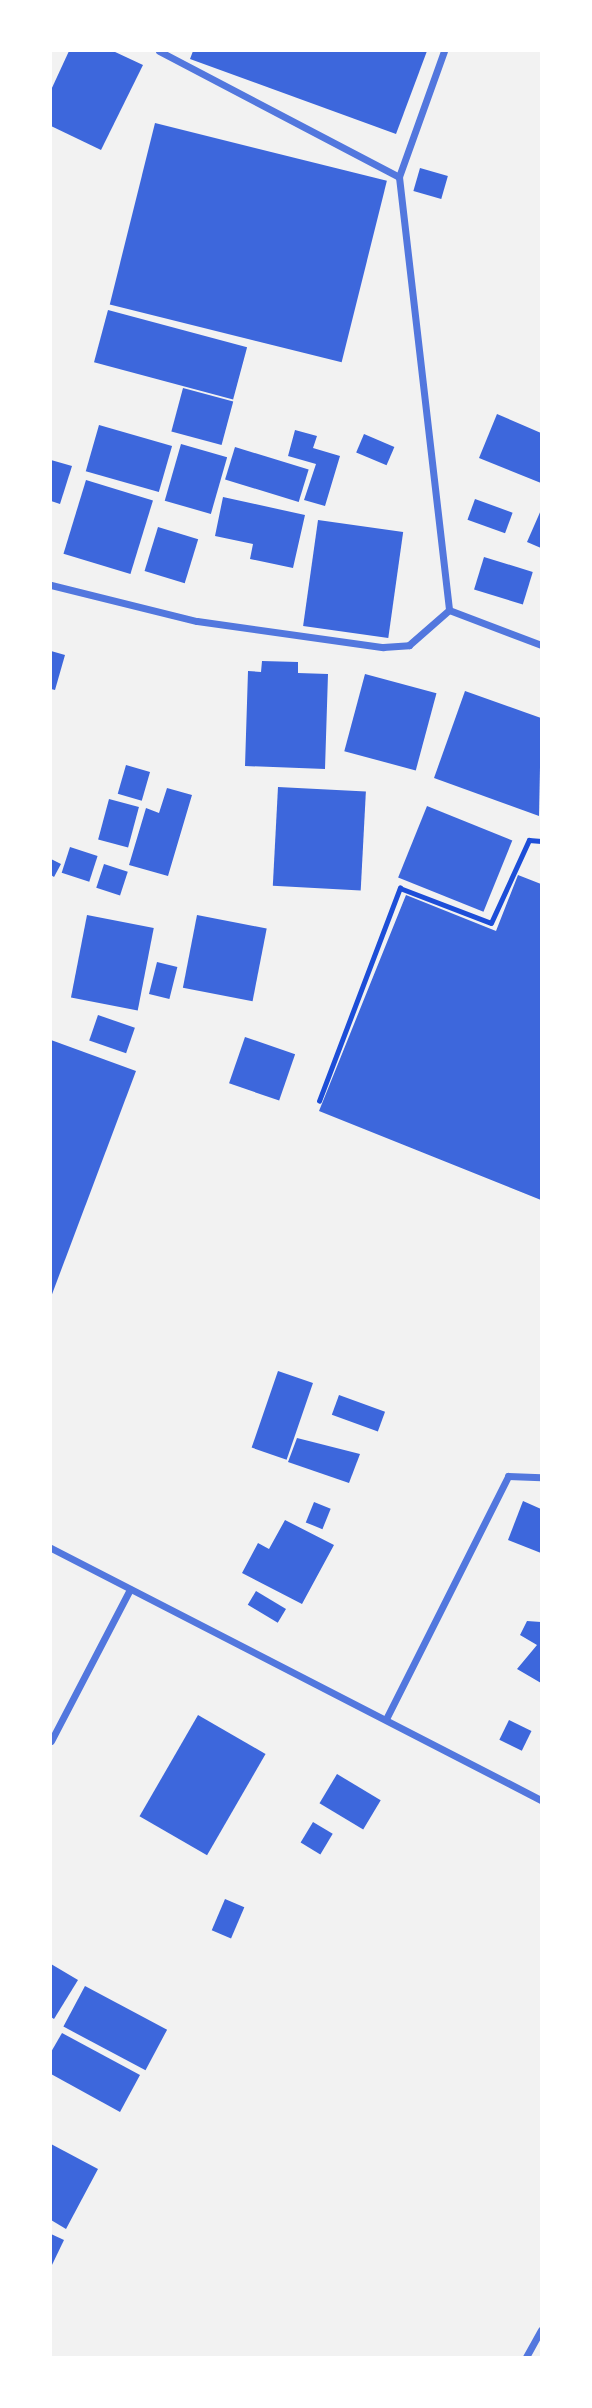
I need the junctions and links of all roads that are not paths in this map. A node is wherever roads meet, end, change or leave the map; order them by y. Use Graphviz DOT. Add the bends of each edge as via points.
graph roads {
  1 [pos="159,51"];
  2 [pos="444,51"];
  3 [pos="399,177"];
  4 [pos="51,585"];
  5 [pos="449,610"];
  6 [pos="541,645"];
  7 [pos="541,1477"];
  8 [pos="51,1548"];
  9 [pos="130,1588"];
  10 [pos="386,1719"];
  11 [pos="51,1741"];
  12 [pos="541,1800"];
  13 [pos="541,2330"];
  14 [pos="526,2357"];
  1 -- 3 [label="street"];
  2 -- 3 [label="street"];
  3 -- 5 [label="street"];
  4 -- 5 [label="street" via="197,621 383,647 409,645"];
  5 -- 6 [label="street"];
  7 -- 10 [label="street" via="508,1476"];
  8 -- 9 [label="street"];
  9 -- 10 [label="street"];
  9 -- 11 [label="street"];
  10 -- 12 [label="street"];
  13 -- 14 [label="street"];
}
